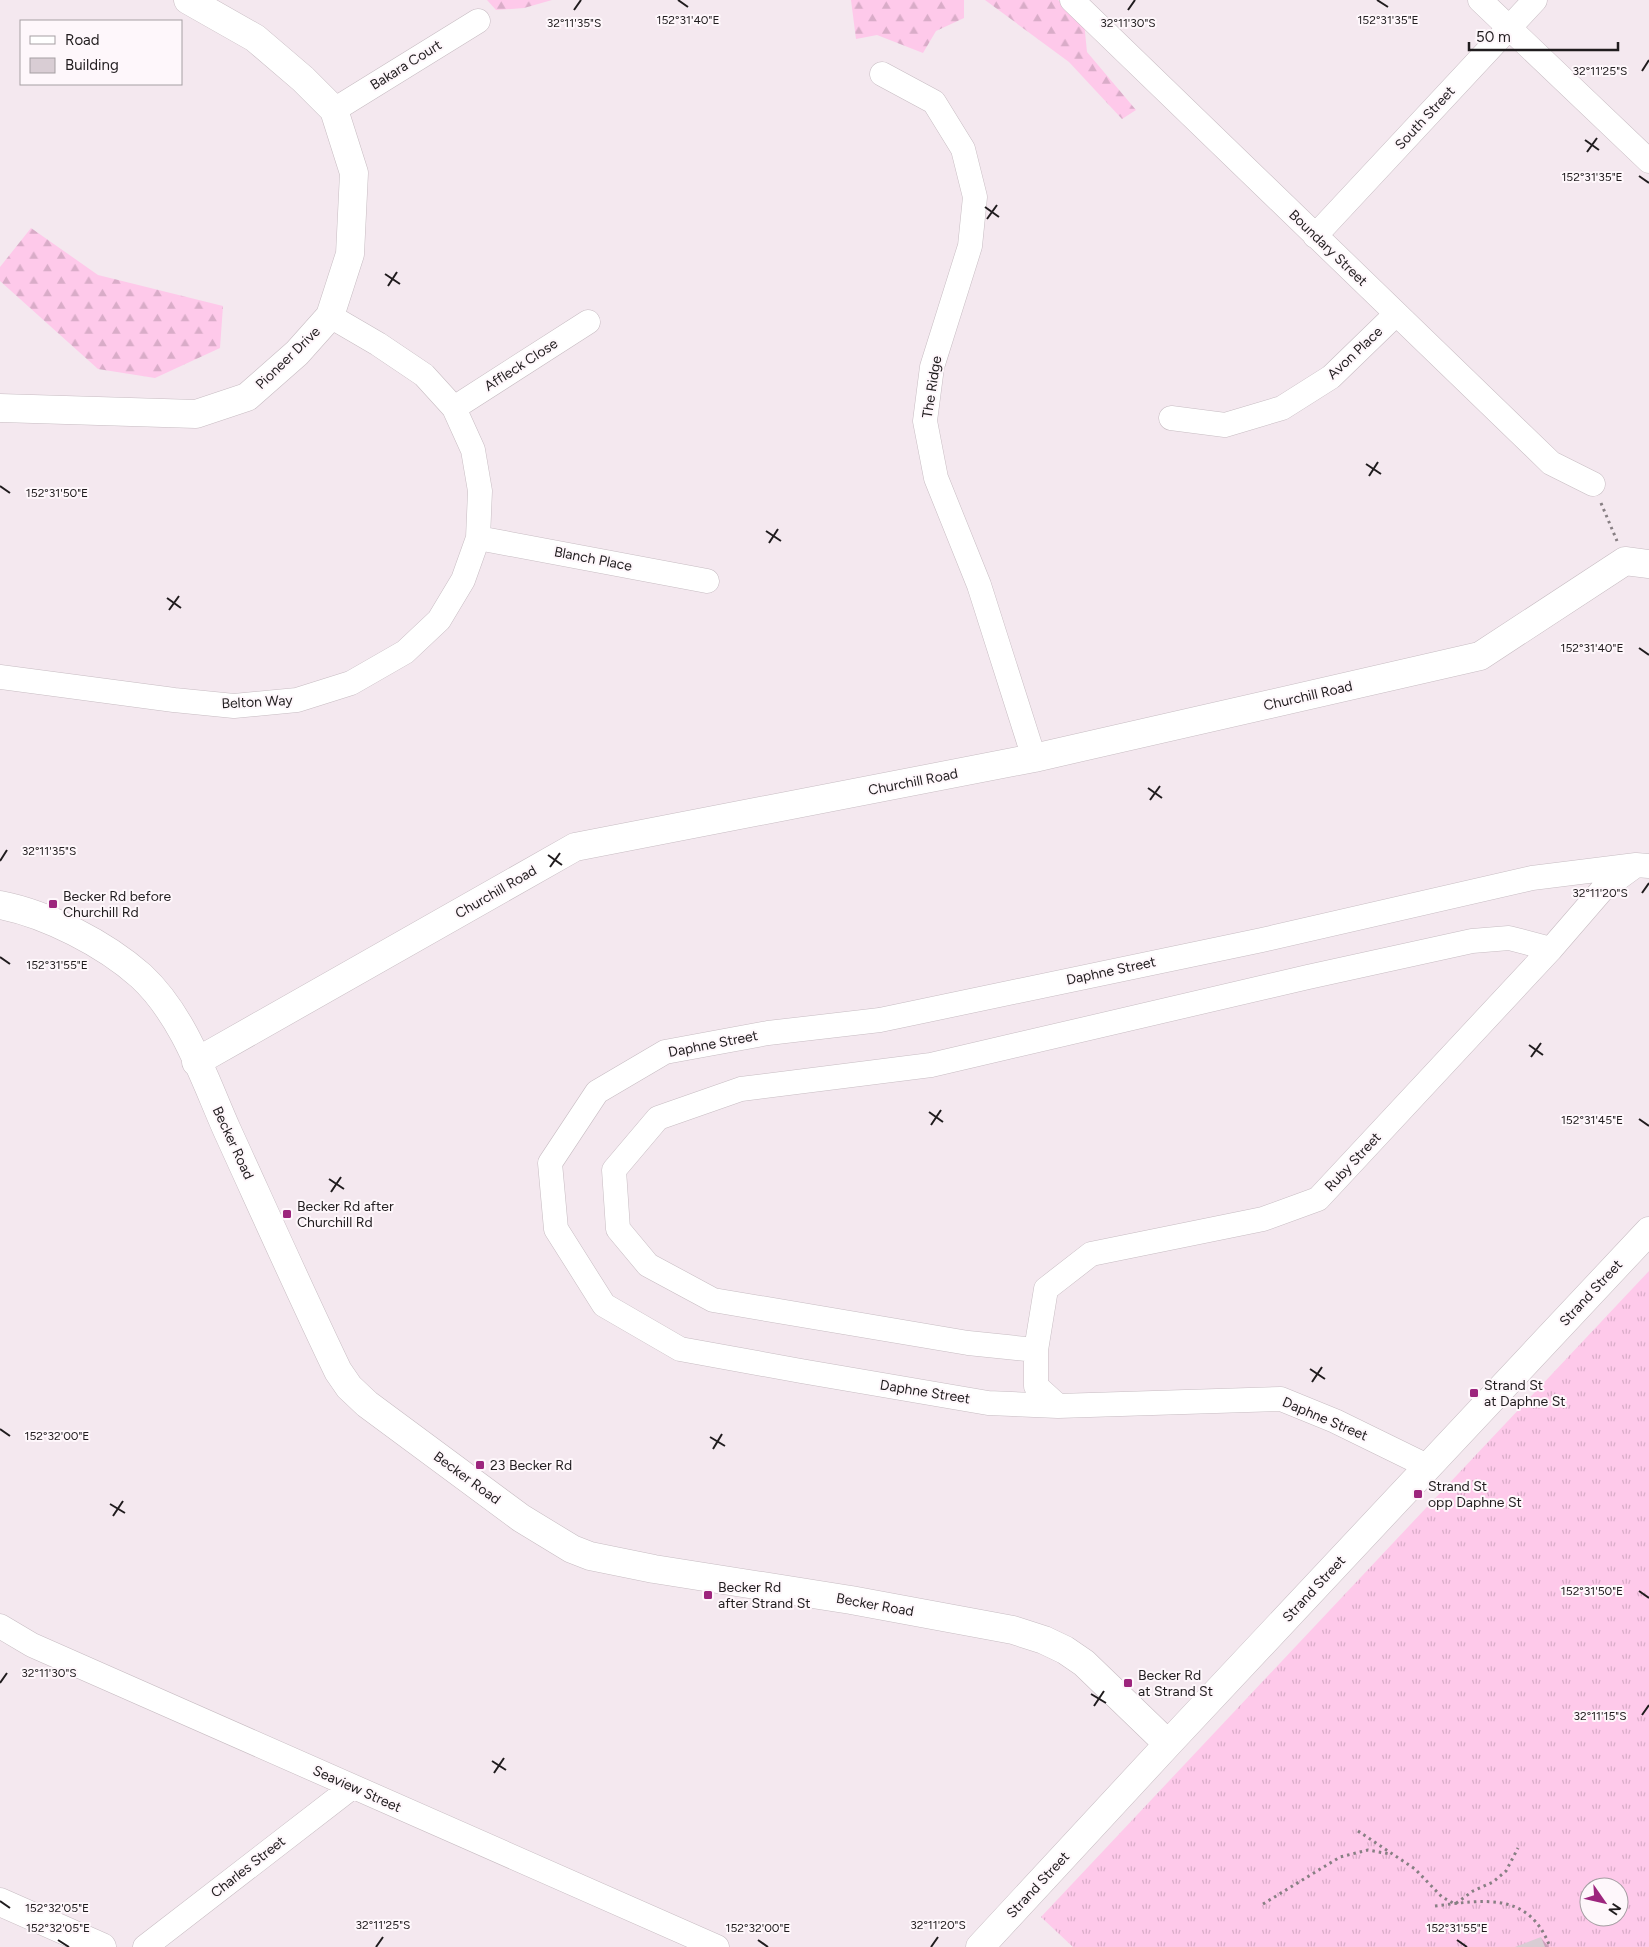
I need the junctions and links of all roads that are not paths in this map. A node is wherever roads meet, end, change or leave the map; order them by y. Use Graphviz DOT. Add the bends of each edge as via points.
graph roads {
  1 [pos="188,0"];
  2 [pos="1072,0"];
  3 [pos="1480,0"];
  4 [pos="1534,0"];
  5 [pos="478,21"];
  6 [pos="1509,28"];
  7 [pos="882,74"];
  8 [pos="334,110"];
  9 [pos="1649,162"];
  10 [pos="1315,236"];
  11 [pos="1396,314"];
  12 [pos="330,316"];
  13 [pos="588,322"];
  14 [pos="0,408"];
  15 [pos="454,408"];
  16 [pos="1171,418"];
  17 [pos="1593,484"];
  18 [pos="478,538"];
  19 [pos="1637,562"];
  20 [pos="707,581"];
  21 [pos="0,678"];
  22 [pos="1034,758"];
  23 [pos="1643,866"];
  24 [pos="0,905"];
  25 [pos="1550,949"];
  26 [pos="196,1062"];
  27 [pos="1649,1231"];
  28 [pos="1036,1350"];
  29 [pos="1058,1406"];
  30 [pos="1429,1467"];
  31 [pos="0,1626"];
  32 [pos="1168,1744"];
  33 [pos="352,1787"];
  34 [pos="0,1902"];
  35 [pos="102,1947"];
  36 [pos="145,1947"];
  37 [pos="717,1947"];
  38 [pos="980,1947"];
  1 -- 8 [label="street, Pioneer Drive" via="255,38"];
  2 -- 10 [label="street, Boundary Street"];
  3 -- 6 [label="street"];
  4 -- 6 [label="street, South Street"];
  5 -- 8 [label="street, Bakara Court"];
  6 -- 9 [label="street"];
  6 -- 10 [label="street, South Street"];
  7 -- 22 [label="street, The Ridge" via="934,102 963,149 975,197 970,246 932,366 925,421 936,478 980,585"];
  8 -- 12 [label="street, Pioneer Drive" via="354,173 350,254"];
  10 -- 11 [label="street, Boundary Street"];
  11 -- 16 [label="street, Avon Place" via="1331,378 1282,408 1226,425"];
  11 -- 17 [label="street, Boundary Street" via="1550,462"];
  12 -- 14 [label="street, Pioneer Drive" via="297,353 247,397 196,414"];
  12 -- 15 [label="street, Belton Way" via="424,375"];
  13 -- 15 [label="street, Affleck Close"];
  15 -- 18 [label="street, Belton Way" via="473,450 480,491"];
  18 -- 20 [label="street, Blanch Place"];
  18 -- 21 [label="street, Belton Way" via="463,580 439,620 405,652 351,683 297,700 234,706"];
  19 -- 22 [label="street, Churchill Road" via="1480,656"];
  22 -- 26 [label="street, Churchill Road" via="575,847"];
  23 -- 25 [label="street, Ruby Street" via="1602,890"];
  23 -- 29 [label="street, Daphne Street" via="1532,878 1262,940 880,1020 768,1033 665,1052 597,1092 550,1163 556,1229 604,1305 680,1349 988,1403"];
  24 -- 26 [label="street, Becker Road" via="48,920 80,935 141,977 165,1004"];
  25 -- 28 [label="street, Ruby Street" via="1318,1199 1263,1219 1091,1254 1046,1289"];
  25 -- 28 [label="street" via="1509,938 1472,941 932,1065 741,1089 658,1118 614,1170 618,1229 648,1265 713,1300 968,1343"];
  26 -- 32 [label="street, Becker Road" via="328,1350 349,1387 367,1404 521,1518 572,1549 590,1556 851,1600 1013,1630 1044,1640 1084,1663"];
  27 -- 30 [label="street, Strand Street"];
  28 -- 29 [label="street, Ruby Street" via="1036,1386"];
  29 -- 30 [label="street, Daphne Street" via="1281,1399 1335,1421"];
  30 -- 32 [label="street, Strand Street"];
  31 -- 33 [label="street, Seaview Street" via="32,1645"];
  32 -- 38 [label="street, Strand Street"];
  33 -- 36 [label="street, Charles Street"];
  33 -- 37 [label="street, Seaview Street"];
  34 -- 35 [label="street"];
}
